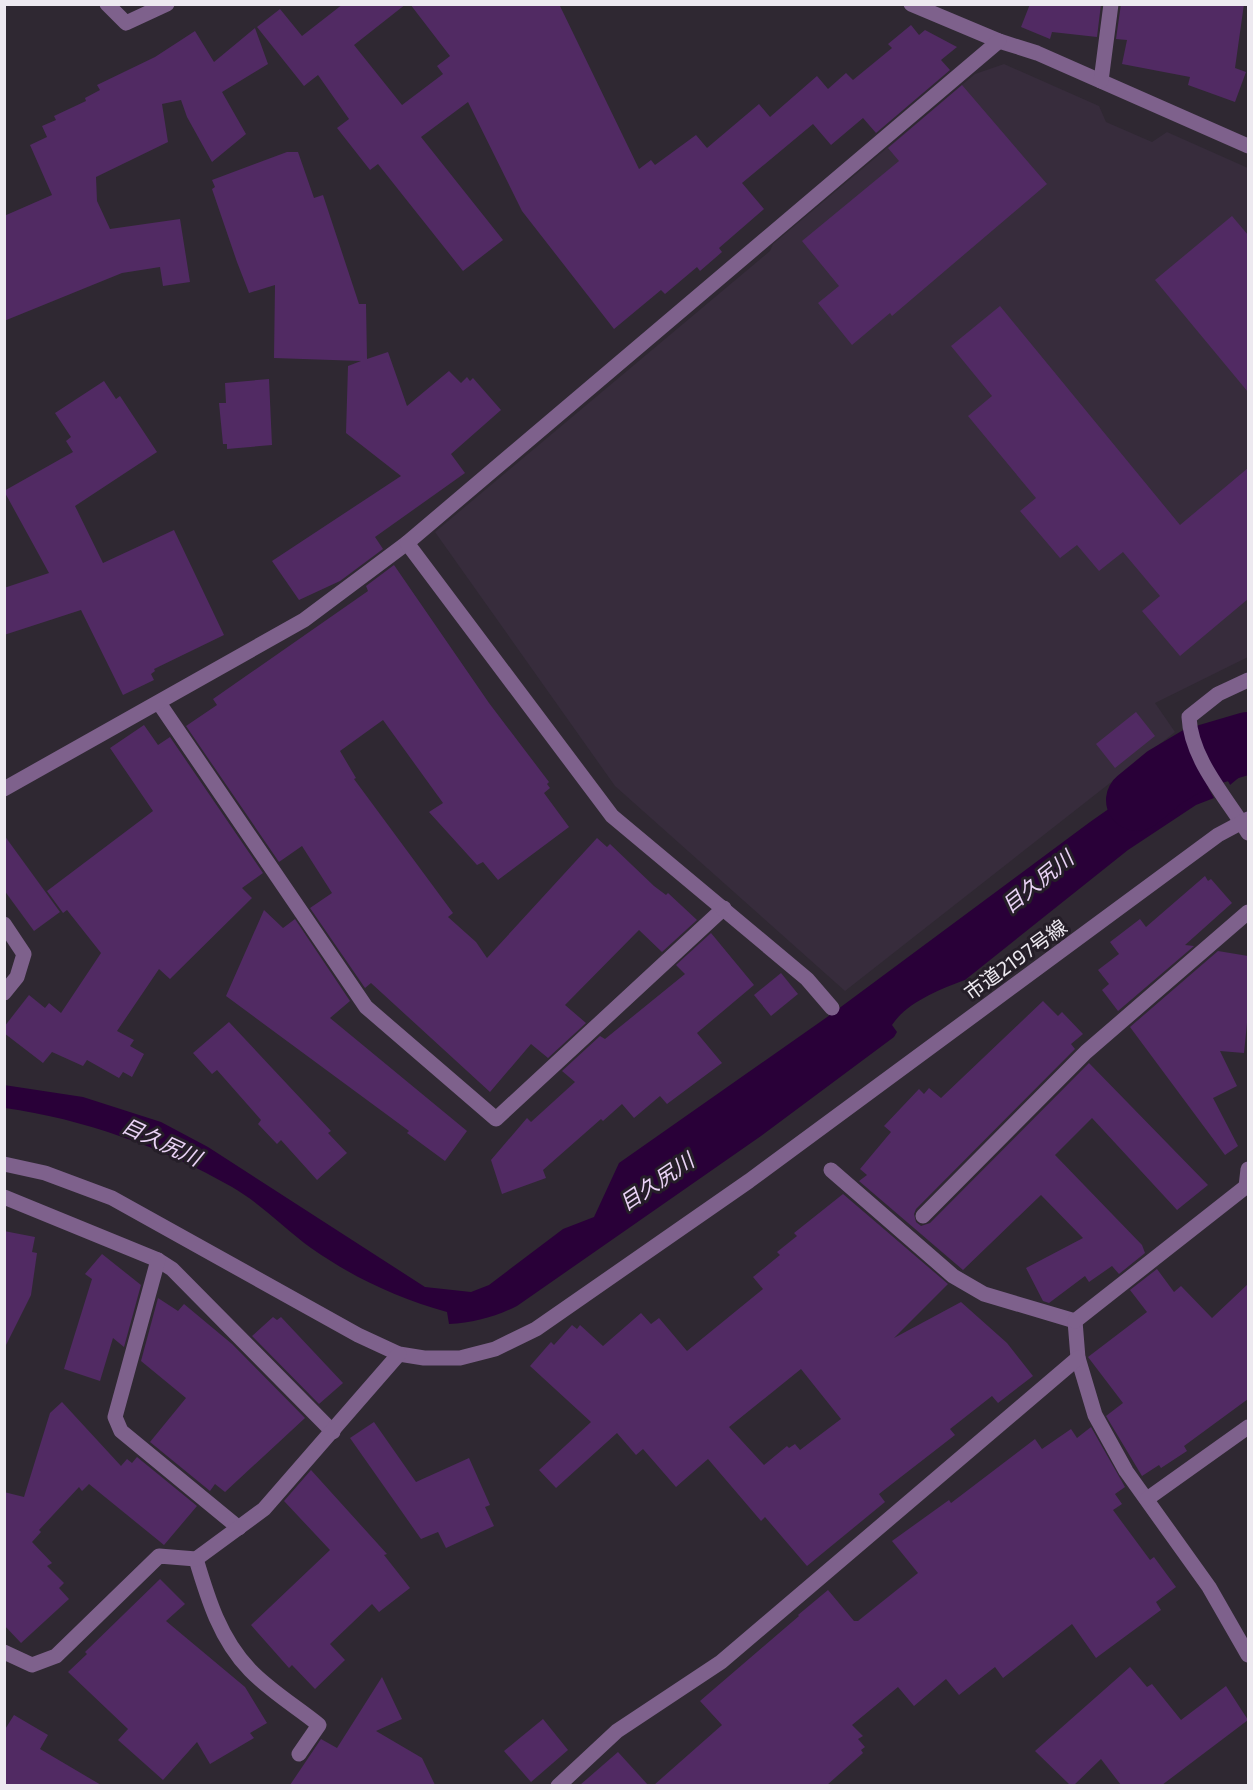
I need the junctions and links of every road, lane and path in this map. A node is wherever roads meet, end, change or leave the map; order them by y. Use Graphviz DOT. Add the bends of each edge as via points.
graph roads {
  1 [pos="107,4"];
  2 [pos="167,4"];
  3 [pos="910,4"];
  4 [pos="1111,4"];
  5 [pos="999,41"];
  6 [pos="1101,81"];
  7 [pos="1248,146"];
  8 [pos="407,543"];
  9 [pos="1248,680"];
  10 [pos="159,703"];
  11 [pos="4,789"];
  12 [pos="1246,825"];
  13 [pos="724,908"];
  14 [pos="1248,912"];
  15 [pos="4,924"];
  16 [pos="4,993"];
  17 [pos="832,1008"];
  18 [pos="4,1164"];
  19 [pos="1248,1169"];
  20 [pos="831,1170"];
  21 [pos="1247,1186"];
  22 [pos="4,1197"];
  23 [pos="923,1216"];
  24 [pos="158,1260"];
  25 [pos="1075,1322"];
  26 [pos="399,1354"];
  27 [pos="1078,1358"];
  28 [pos="1248,1427"];
  29 [pos="333,1432"];
  30 [pos="1147,1499"];
  31 [pos="239,1528"];
  32 [pos="196,1559"];
  33 [pos="4,1652"];
  34 [pos="1248,1655"];
  35 [pos="300,1754"];
  36 [pos="558,1785"];
  1 -- 2 [label="street" via="126,23"];
  3 -- 5 [label="street"];
  4 -- 6 [label="street"];
  5 -- 6 [label="street"];
  5 -- 8 [label="street"];
  6 -- 7 [label="street"];
  8 -- 10 [label="street" via="304,620"];
  8 -- 13 [label="street" via="612,816"];
  9 -- 12 [label="street" via="1218,694 1189,717 1195,745 1224,799"];
  10 -- 11 [label="street"];
  10 -- 13 [label="street" via="366,1007 496,1119"];
  12 -- 26 [label="street, 市道2197号線" via="1218,836 808,1137 536,1329 495,1349 460,1358"];
  13 -- 17 [label="street" via="807,979"];
  14 -- 23 [label="street" via="1086,1052"];
  15 -- 16 [label="street" via="24,954 17,977"];
  18 -- 26 [label="street, 市道2197号線" via="45,1173 112,1198"];
  19 -- 21 [label="street"];
  20 -- 25 [label="street" via="952,1276 984,1294"];
  21 -- 25 [label="street"];
  22 -- 24 [label="street"];
  24 -- 29 [label="street" via="172,1269"];
  24 -- 31 [label="street" via="115,1417 121,1431"];
  25 -- 27 [label="street"];
  26 -- 29 [label="street"];
  27 -- 30 [label="street" via="1095,1415 1126,1471"];
  27 -- 36 [label="street" via="721,1662 617,1731"];
  28 -- 30 [label="street"];
  29 -- 31 [label="street" via="264,1509"];
  30 -- 34 [label="street" via="1209,1587"];
  31 -- 32 [label="street"];
  32 -- 33 [label="street" via="159,1556 56,1656 32,1665"];
  32 -- 35 [label="street" via="210,1608 228,1642 250,1670 319,1725"];
}
